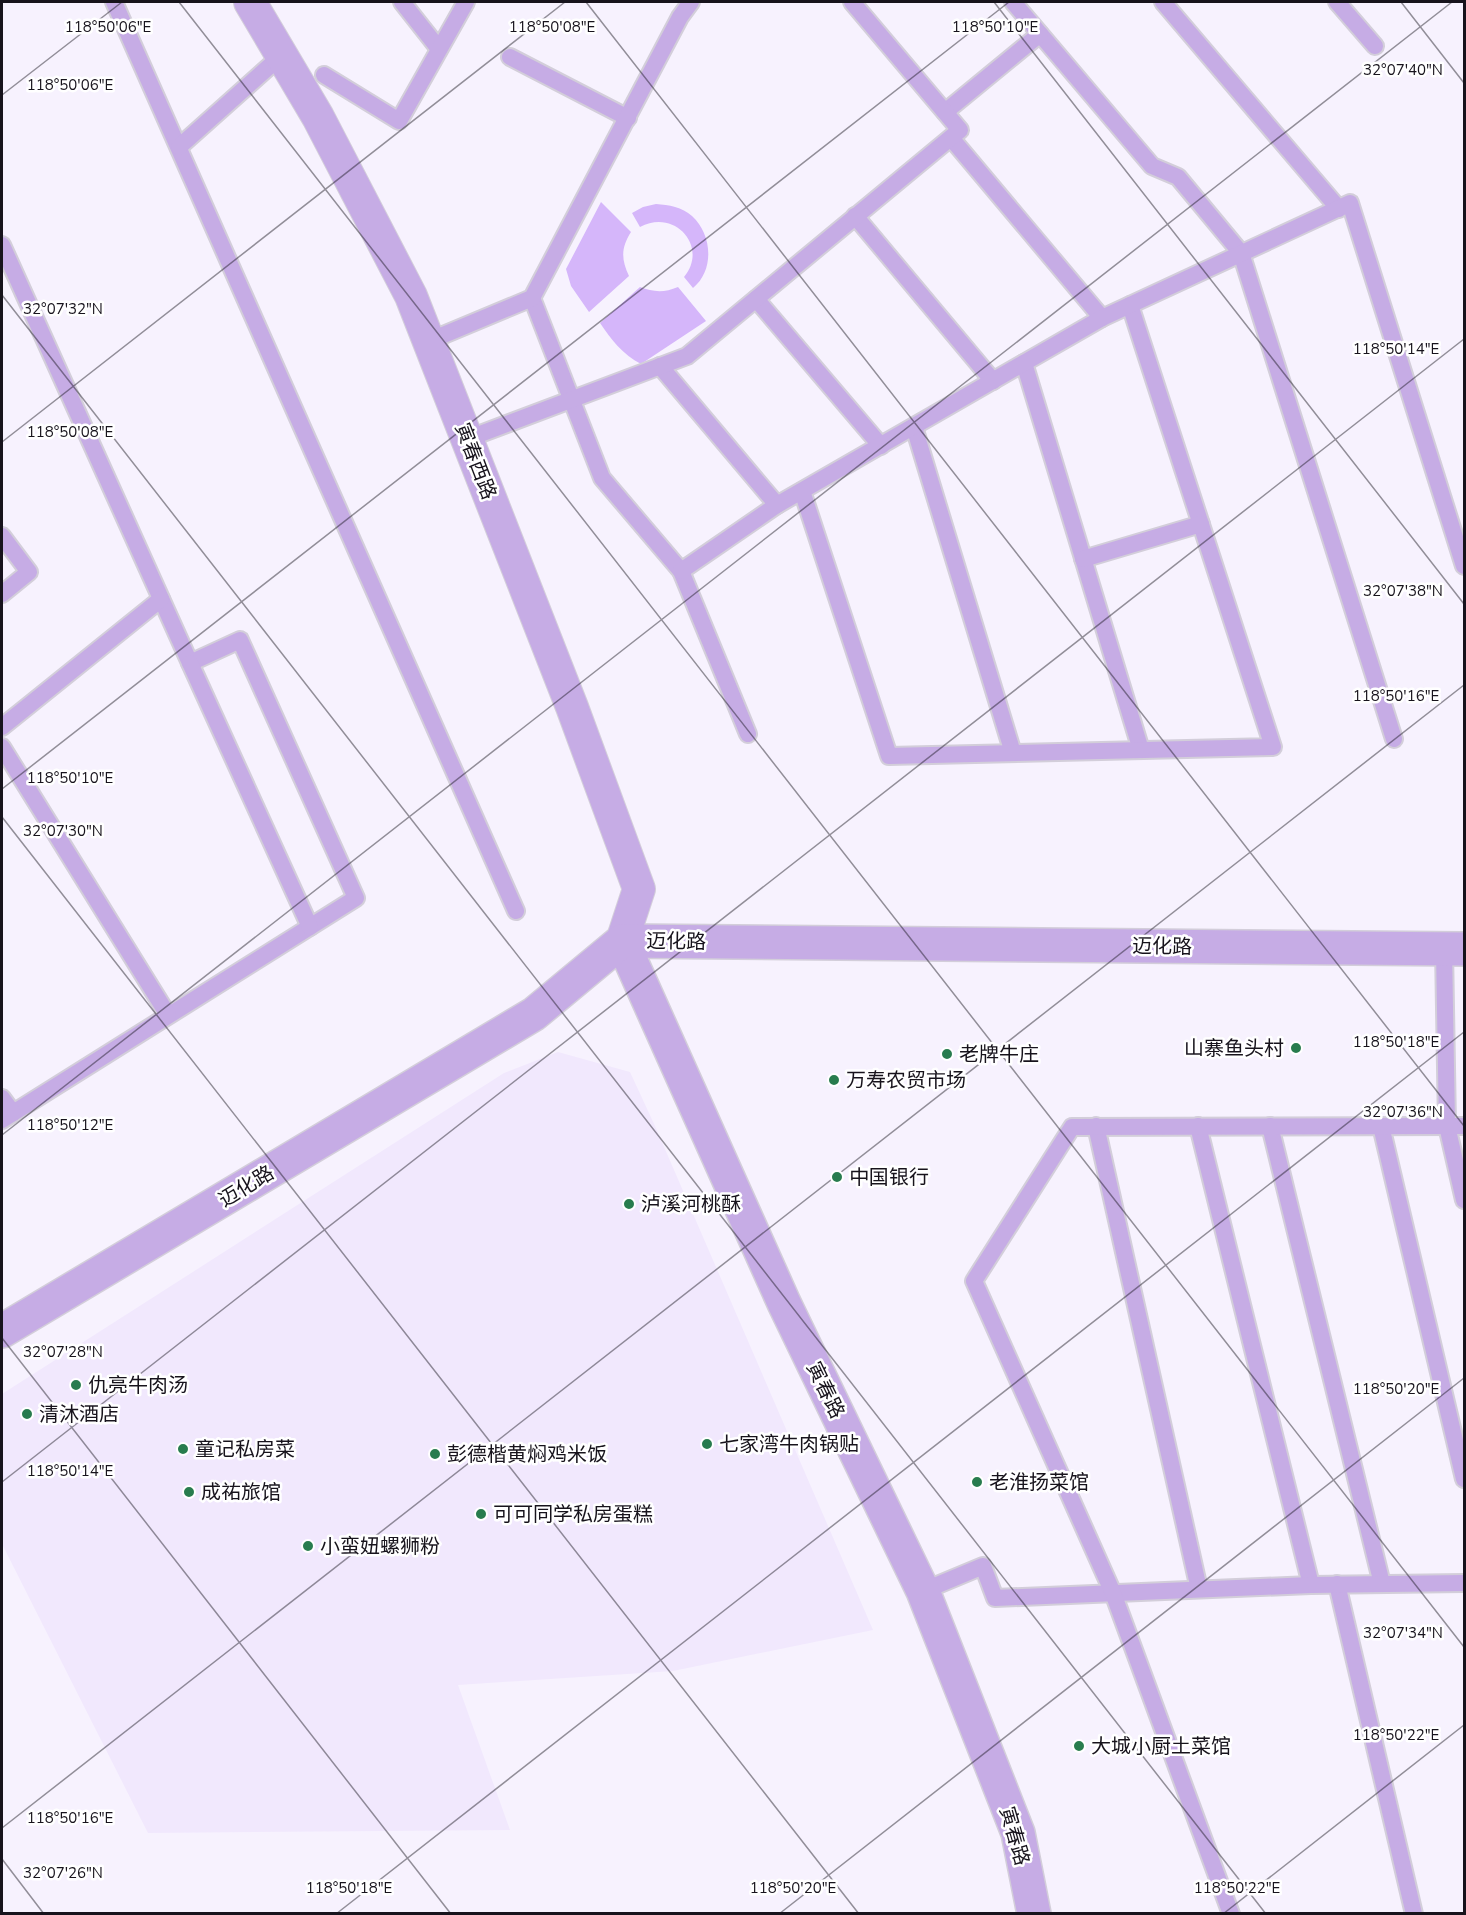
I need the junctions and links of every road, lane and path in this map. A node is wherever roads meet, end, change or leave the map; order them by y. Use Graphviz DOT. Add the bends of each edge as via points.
graph roads {
  1 [pos="114,2"];
  2 [pos="250,2"];
  3 [pos="402,2"];
  4 [pos="466,2"];
  5 [pos="690,2"];
  6 [pos="852,2"];
  7 [pos="1014,2"];
  8 [pos="1163,2"];
  9 [pos="1337,2"];
  10 [pos="1040,34"];
  11 [pos="1375,46"];
  12 [pos="439,49"];
  13 [pos="282,55"];
  14 [pos="510,57"];
  15 [pos="324,75"];
  16 [pos="945,112"];
  17 [pos="628,118"];
  18 [pos="951,138"];
  19 [pos="179,147"];
  20 [pos="1339,209"];
  21 [pos="855,216"];
  22 [pos="2,245"];
  23 [pos="1241,253"];
  24 [pos="532,298"];
  25 [pos="756,298"];
  26 [pos="1130,305"];
  27 [pos="1102,318"];
  28 [pos="429,341"];
  29 [pos="1024,363"];
  30 [pos="660,366"];
  31 [pos="993,381"];
  32 [pos="570,400"];
  33 [pos="914,427"];
  34 [pos="467,439"];
  35 [pos="881,446"];
  36 [pos="801,492"];
  37 [pos="777,506"];
  38 [pos="1201,524"];
  39 [pos="2,536"];
  40 [pos="1083,559"];
  41 [pos="1464,566"];
  42 [pos="681,571"];
  43 [pos="2,594"];
  44 [pos="161,599"];
  45 [pos="190,663"];
  46 [pos="2,727"];
  47 [pos="748,734"];
  48 [pos="1394,739"];
  49 [pos="2,750"];
  50 [pos="1141,750"];
  51 [pos="1013,753"];
  52 [pos="516,911"];
  53 [pos="310,927"];
  54 [pos="622,941"];
  55 [pos="1454,949"];
  56 [pos="168,1015"];
  57 [pos="2,1098"];
  58 [pos="7,1116"];
  59 [pos="1096,1126"];
  60 [pos="1198,1126"];
  61 [pos="1270,1126"];
  62 [pos="1381,1126"];
  63 [pos="1447,1126"];
  64 [pos="1464,1126"];
  65 [pos="1464,1200"];
  66 [pos="2,1331"];
  67 [pos="1464,1479"];
  68 [pos="1464,1583"];
  69 [pos="1337,1584"];
  70 [pos="1382,1584"];
  71 [pos="1311,1585"];
  72 [pos="1199,1589"];
  73 [pos="923,1591"];
  74 [pos="1113,1593"];
  75 [pos="1034,1914"];
  76 [pos="1231,1914"];
  77 [pos="1414,1914"];
  1 -- 19 [label="lane"];
  2 -- 13 [label="street, 寅春西路"];
  3 -- 12 [label="lane"];
  4 -- 12 [label="lane"];
  5 -- 17 [label="lane"];
  6 -- 16 [label="lane"];
  7 -- 10 [label="lane"];
  8 -- 20 [label="lane"];
  9 -- 11 [label="lane"];
  10 -- 16 [label="lane"];
  10 -- 23 [label="lane" via="1152,166 1178,177"];
  12 -- 15 [label="lane" via="399,121"];
  13 -- 19 [label="lane"];
  13 -- 28 [label="street, 寅春西路" via="411,296"];
  14 -- 17 [label="lane"];
  16 -- 18 [label="lane" via="960,130"];
  17 -- 24 [label="lane"];
  18 -- 21 [label="lane"];
  18 -- 27 [label="lane"];
  19 -- 52 [label="lane"];
  20 -- 23 [label="lane"];
  20 -- 41 [label="lane" via="1350,204"];
  21 -- 25 [label="lane"];
  21 -- 31 [label="lane"];
  22 -- 44 [label="lane"];
  23 -- 26 [label="lane"];
  23 -- 48 [label="lane"];
  24 -- 28 [label="lane"];
  24 -- 32 [label="lane"];
  25 -- 30 [label="lane" via="687,356"];
  25 -- 35 [label="lane"];
  26 -- 27 [label="lane"];
  26 -- 38 [label="lane"];
  27 -- 29 [label="lane"];
  28 -- 34 [label="street, 寅春西路"];
  29 -- 31 [label="lane"];
  29 -- 40 [label="lane"];
  30 -- 32 [label="lane"];
  30 -- 37 [label="lane"];
  31 -- 33 [label="lane"];
  32 -- 34 [label="lane"];
  32 -- 42 [label="lane" via="602,478"];
  33 -- 35 [label="lane"];
  33 -- 51 [label="lane"];
  34 -- 54 [label="street, 寅春西路" via="639,889"];
  35 -- 36 [label="lane"];
  36 -- 37 [label="lane"];
  36 -- 51 [label="lane" via="889,756"];
  37 -- 42 [label="lane"];
  38 -- 40 [label="lane"];
  38 -- 50 [label="lane" via="1273,747"];
  39 -- 43 [label="lane" via="29,572"];
  40 -- 50 [label="lane"];
  42 -- 47 [label="lane"];
  44 -- 45 [label="lane"];
  44 -- 46 [label="lane"];
  45 -- 53 [label="lane"];
  45 -- 53 [label="lane" via="240,640 356,898"];
  49 -- 56 [label="lane"];
  50 -- 51 [label="lane"];
  53 -- 56 [label="lane"];
  54 -- 55 [label="street, 迈化路"];
  54 -- 66 [label="street, 迈化路" via="534,1014"];
  54 -- 73 [label="street, 寅春路" via="784,1303"];
  55 -- 63 [label="lane"];
  56 -- 58 [label="lane"];
  57 -- 58 [label="lane"];
  59 -- 60 [label="lane"];
  59 -- 72 [label="lane"];
  59 -- 74 [label="lane" via="1072,1127 974,1281"];
  60 -- 61 [label="lane"];
  60 -- 71 [label="lane"];
  61 -- 62 [label="lane"];
  61 -- 70 [label="lane"];
  62 -- 63 [label="lane"];
  62 -- 67 [label="lane"];
  63 -- 64 [label="lane"];
  63 -- 65 [label="lane"];
  68 -- 70 [label="lane"];
  69 -- 70 [label="lane"];
  69 -- 71 [label="lane"];
  69 -- 77 [label="lane"];
  71 -- 72 [label="lane"];
  72 -- 74 [label="lane"];
  73 -- 74 [label="lane" via="983,1566 995,1598"];
  73 -- 75 [label="street, 寅春路" via="1018,1833"];
  74 -- 76 [label="lane"];
}
